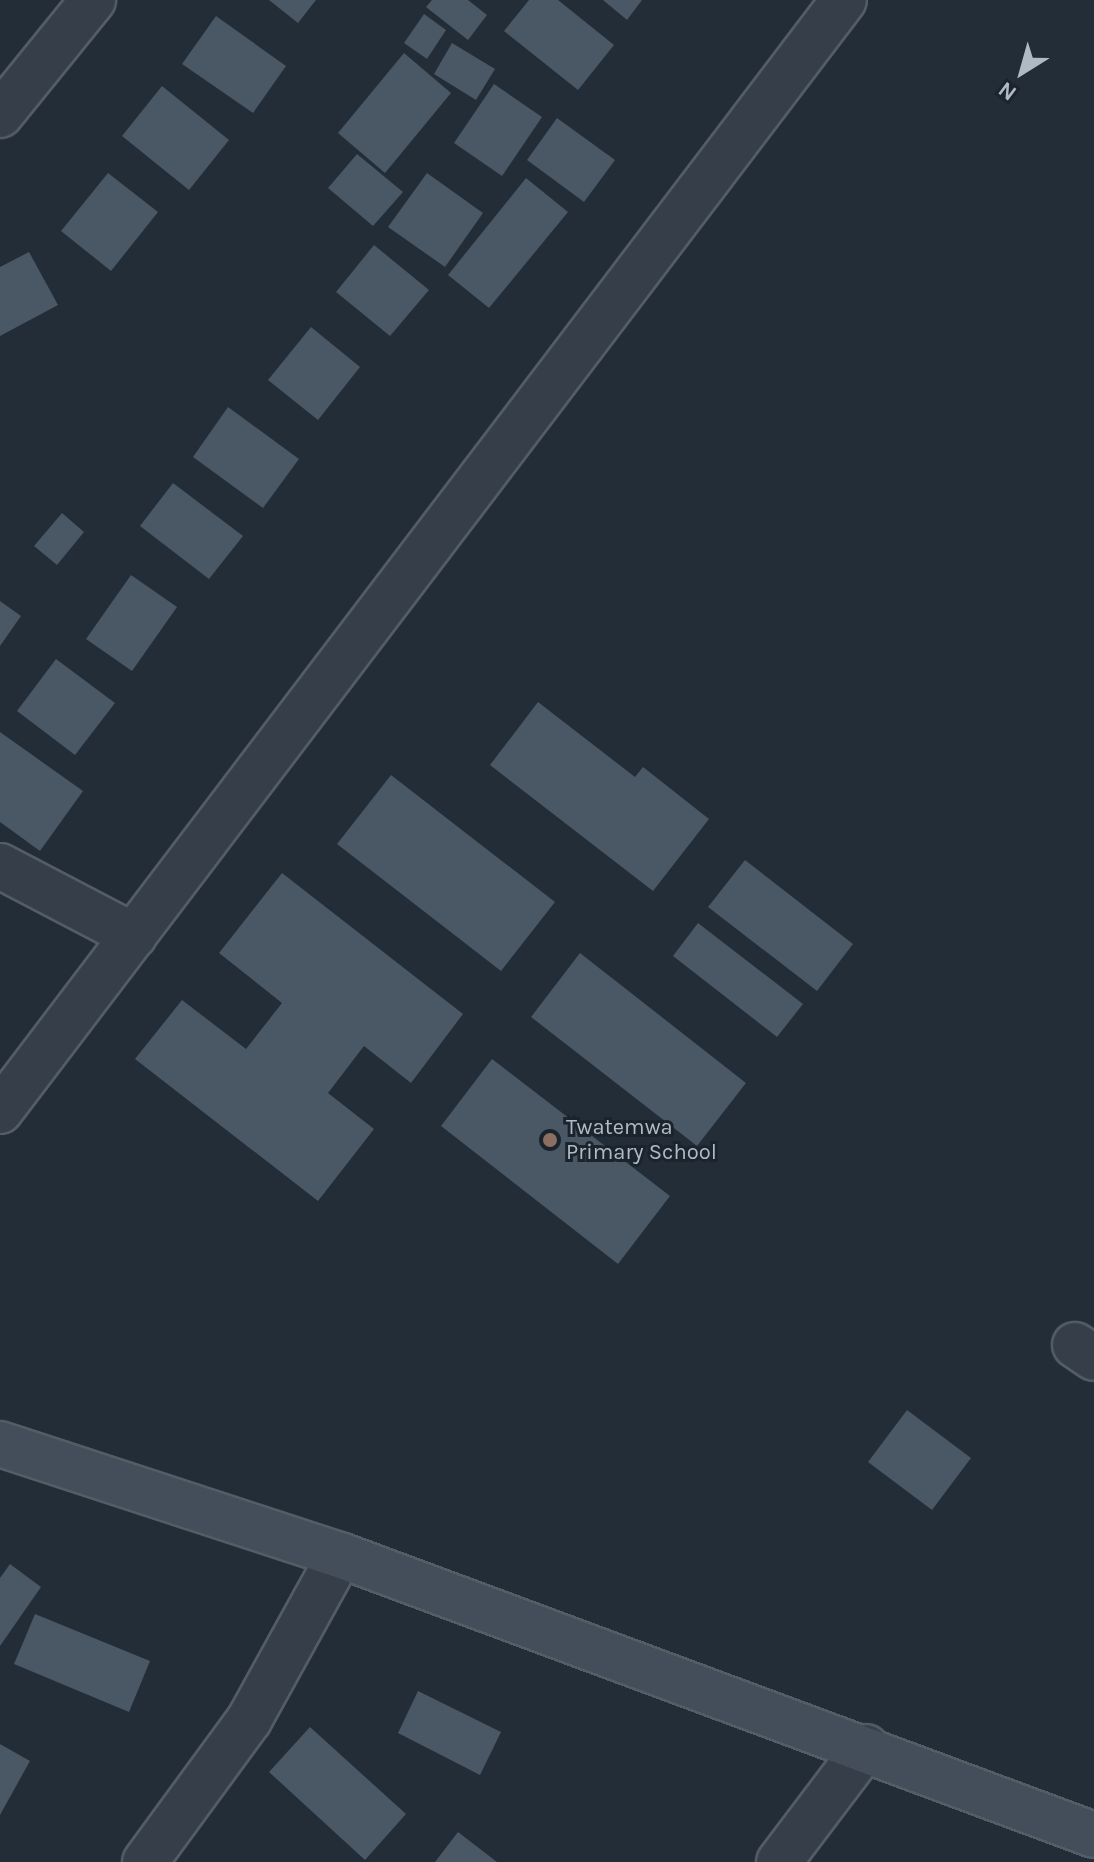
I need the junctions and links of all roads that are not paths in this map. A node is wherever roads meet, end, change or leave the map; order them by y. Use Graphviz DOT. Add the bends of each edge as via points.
graph roads {
  1 [pos="93,0"];
  2 [pos="844,0"];
  3 [pos="0,115"];
  4 [pos="0,866"];
  5 [pos="134,936"];
  6 [pos="0,1111"];
  7 [pos="0,1444"];
  8 [pos="340,1555"];
  9 [pos="866,1747"];
  10 [pos="1094,1835"];
  11 [pos="145,1862"];
  12 [pos="779,1862"];
  1 -- 3 [label="street"];
  2 -- 5 [label="street"];
  4 -- 5 [label="street"];
  5 -- 6 [label="street"];
  7 -- 8 [label="main road"];
  8 -- 9 [label="main road"];
  8 -- 11 [label="street" via="249,1720"];
  9 -- 10 [label="main road"];
  9 -- 12 [label="street"];
}
